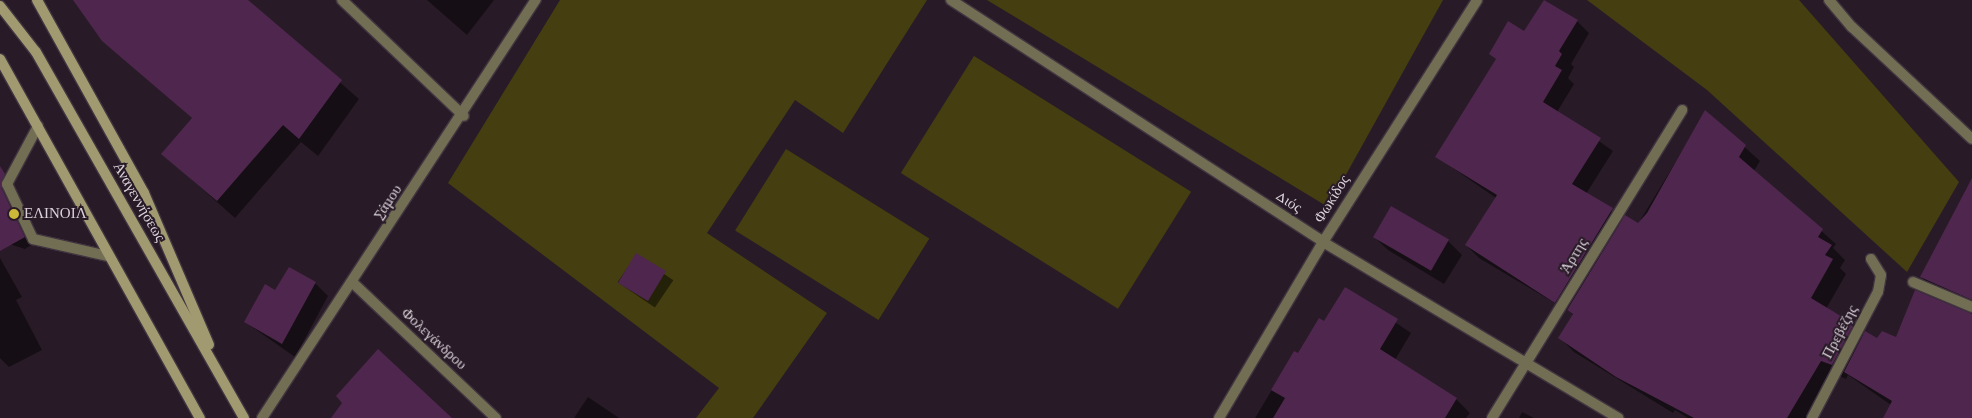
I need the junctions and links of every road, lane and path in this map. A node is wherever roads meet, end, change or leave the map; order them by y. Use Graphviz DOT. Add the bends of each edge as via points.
graph roads {
  1 [pos="37,0"];
  2 [pos="342,0"];
  3 [pos="536,0"];
  4 [pos="951,0"];
  5 [pos="1477,0"];
  6 [pos="1829,0"];
  7 [pos="0,6"];
  8 [pos="0,60"];
  9 [pos="1682,110"];
  10 [pos="464,116"];
  11 [pos="38,126"];
  12 [pos="1972,139"];
  13 [pos="1323,242"];
  14 [pos="108,256"];
  15 [pos="1871,259"];
  16 [pos="352,282"];
  17 [pos="1913,282"];
  18 [pos="1972,307"];
  19 [pos="1526,364"];
  20 [pos="228,390"];
  21 [pos="200,418"];
  22 [pos="244,418"];
  23 [pos="262,418"];
  24 [pos="496,418"];
  25 [pos="1219,418"];
  26 [pos="1492,418"];
  27 [pos="1618,418"];
  28 [pos="1812,418"];
  1 -- 20 [label="main road" via="144,193"];
  2 -- 10 [label="street"];
  3 -- 10 [label="street, Σάμου"];
  4 -- 13 [label="street, Διός"];
  5 -- 13 [label="street, Φωκίδος"];
  6 -- 12 [label="street" via="1852,27"];
  7 -- 20 [label="main road, Αναγεννήσεως" via="36,52"];
  8 -- 11 [label="main road"];
  9 -- 19 [label="street, Άρτης"];
  10 -- 16 [label="street, Σάμου"];
  11 -- 14 [label="main road"];
  11 -- 14 [label="street" via="7,184 33,239"];
  13 -- 19 [label="street, Διός"];
  13 -- 25 [label="street, Φωκίδος"];
  14 -- 21 [label="main road"];
  15 -- 28 [label="street, Πρεβέζης" via="1881,275 1878,292"];
  16 -- 23 [label="street, Σάμου"];
  16 -- 24 [label="street, Φολεγάνδρου"];
  17 -- 18 [label="street"];
  19 -- 26 [label="street, Άρτης"];
  19 -- 27 [label="street, Διός"];
  20 -- 22 [label="main road, Αναγεννήσεως"];
}
